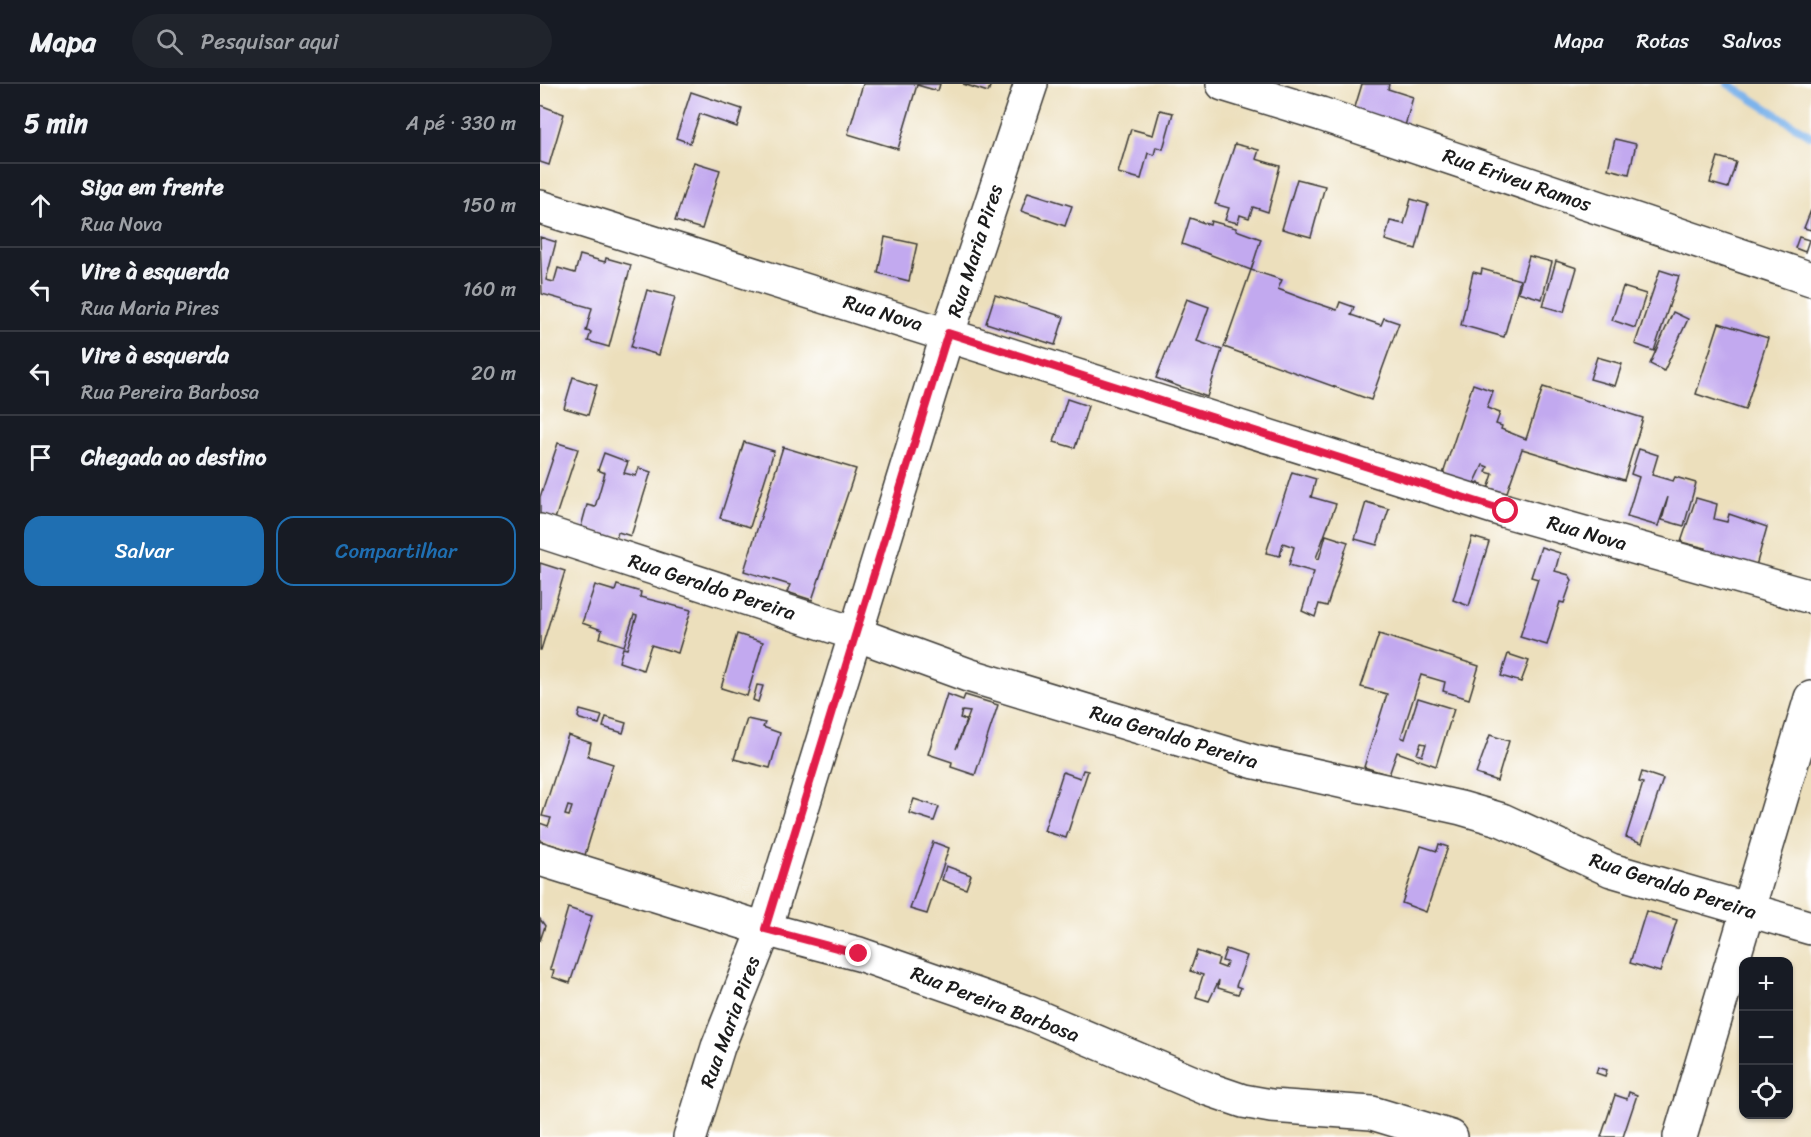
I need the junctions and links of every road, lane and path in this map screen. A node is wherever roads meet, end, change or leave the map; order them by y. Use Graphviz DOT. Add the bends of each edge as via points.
graph roads {
  1 [pos="1031,84"];
  2 [pos="1222,84"];
  3 [pos="540,207"];
  4 [pos="1811,279"];
  5 [pos="948,333"];
  6 [pos="540,531"];
  7 [pos="1811,597"];
  8 [pos="856,634"];
  9 [pos="1811,698"];
  10 [pos="540,859"];
  11 [pos="1748,911"];
  12 [pos="1811,928"];
  13 [pos="765,929"];
  14 [pos="690,1137"];
  15 [pos="1451,1137"];
  16 [pos="1680,1137"];
  1 -- 5 [label="street, Rua Maria Pires"];
  2 -- 4 [label="street, Rua Eriveu Ramos"];
  3 -- 5 [label="street, Rua Nova"];
  5 -- 7 [label="street, Rua Nova" via="1506,511"];
  5 -- 8 [label="street, Rua Maria Pires"];
  6 -- 8 [label="street, Rua Geraldo Pereira"];
  8 -- 11 [label="street, Rua Geraldo Pereira" via="968,675 1255,762 1502,820 1611,870"];
  8 -- 13 [label="street, Rua Maria Pires"];
  9 -- 11 [label="street"];
  10 -- 13 [label="street, Rua Pereira Barbosa"];
  11 -- 12 [label="street, Rua Geraldo Pereira"];
  11 -- 16 [label="street"];
  13 -- 14 [label="street, Rua Maria Pires" via="718,1047"];
  13 -- 15 [label="street, Rua Pereira Barbosa" via="859,954 1026,1012 1243,1101 1372,1113"];
}
